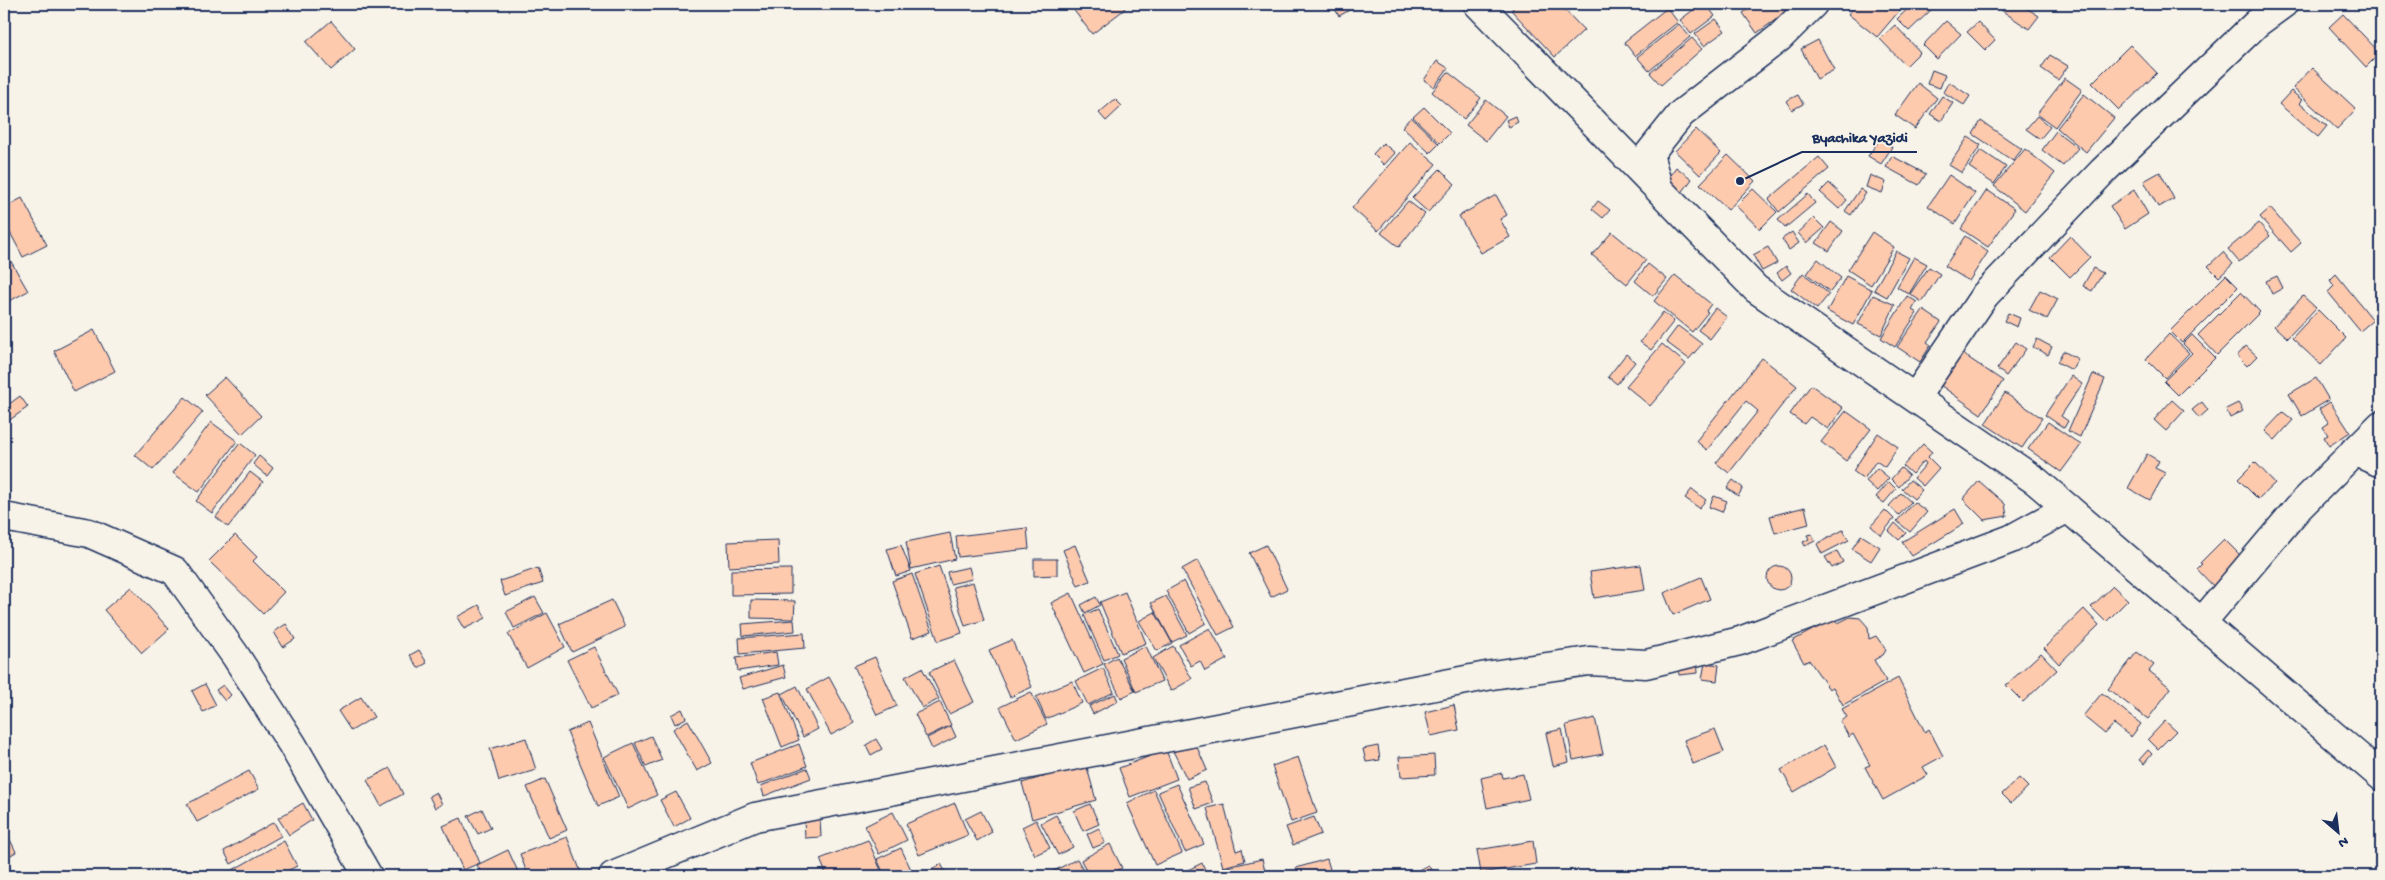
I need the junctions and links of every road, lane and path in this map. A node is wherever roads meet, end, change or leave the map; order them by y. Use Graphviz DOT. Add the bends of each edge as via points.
graph roads {
  1 [pos="1478,4"];
  2 [pos="1813,4"];
  3 [pos="2283,4"];
  4 [pos="1659,191"];
  5 [pos="1915,398"];
  6 [pos="2381,425"];
  7 [pos="2354,451"];
  8 [pos="2381,463"];
  9 [pos="2068,508"];
  10 [pos="4,517"];
  11 [pos="2202,622"];
  12 [pos="2381,776"];
  13 [pos="368,876"];
  14 [pos="613,876"];
  1 -- 4 [label="street"];
  2 -- 4 [label="street" via="1779,38 1681,114 1649,154"];
  3 -- 5 [label="street" via="2257,23 2103,171 1985,295"];
  4 -- 5 [label="street" via="1756,289"];
  5 -- 9 [label="street" via="2036,481"];
  6 -- 7 [label="street"];
  7 -- 8 [label="street"];
  7 -- 11 [label="street" via="2298,508"];
  9 -- 11 [label="street"];
  9 -- 14 [label="street" via="2003,543 1731,644 1646,664 1588,661 1492,675 755,817"];
  10 -- 13 [label="street" via="89,533 175,571 235,655 292,744"];
  11 -- 12 [label="street"];
}
